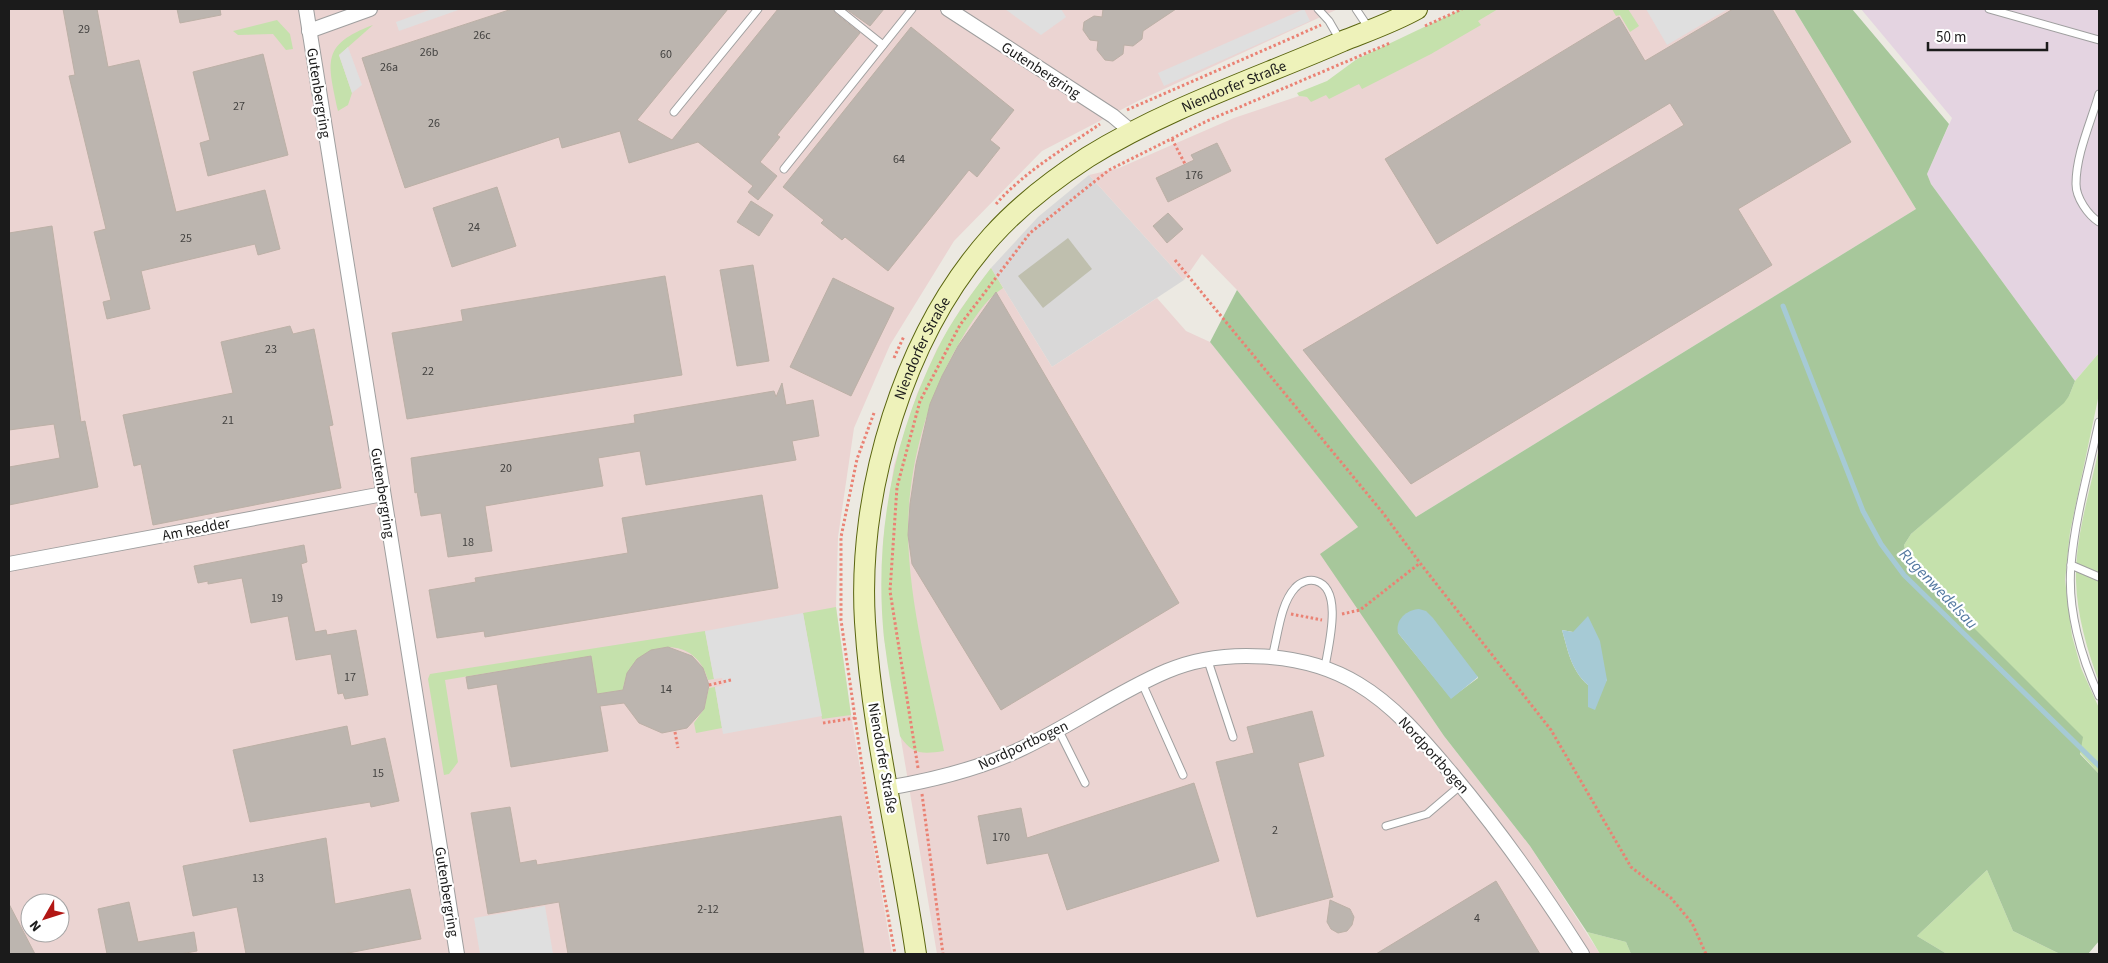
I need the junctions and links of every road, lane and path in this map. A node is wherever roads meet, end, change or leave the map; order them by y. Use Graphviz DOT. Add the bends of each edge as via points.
graph roads {
  1 [pos="306,9"];
  2 [pos="370,9"];
  3 [pos="758,9"];
  4 [pos="838,9"];
  5 [pos="912,9"];
  6 [pos="948,9"];
  7 [pos="1318,9"];
  8 [pos="1356,9"];
  9 [pos="1417,9"];
  10 [pos="1462,9"];
  11 [pos="1989,9"];
  12 [pos="1329,21"];
  13 [pos="1420,29"];
  14 [pos="1370,30"];
  15 [pos="309,31"];
  16 [pos="2099,40"];
  17 [pos="1394,41"];
  18 [pos="1341,42"];
  19 [pos="883,45"];
  20 [pos="2099,94"];
  21 [pos="674,112"];
  22 [pos="1113,116"];
  23 [pos="1133,133"];
  24 [pos="1171,140"];
  25 [pos="1185,164"];
  26 [pos="784,169"];
  27 [pos="993,208"];
  28 [pos="2099,222"];
  29 [pos="1175,260"];
  30 [pos="908,330"];
  31 [pos="892,363"];
  32 [pos="876,407"];
  33 [pos="2099,422"];
  34 [pos="383,494"];
  35 [pos="1420,563"];
  36 [pos="9,564"];
  37 [pos="2071,565"];
  38 [pos="2099,577"];
  39 [pos="1284,613"];
  40 [pos="1333,619"];
  41 [pos="1272,657"];
  42 [pos="1208,661"];
  43 [pos="1325,667"];
  44 [pos="731,680"];
  45 [pos="1142,682"];
  46 [pos="709,684"];
  47 [pos="2099,696"];
  48 [pos="855,718"];
  49 [pos="824,722"];
  50 [pos="1058,729"];
  51 [pos="675,732"];
  52 [pos="1233,737"];
  53 [pos="678,748"];
  54 [pos="1183,774"];
  55 [pos="921,783"];
  56 [pos="1085,783"];
  57 [pos="1461,785"];
  58 [pos="887,788"];
  59 [pos="1386,826"];
  60 [pos="457,954"];
  61 [pos="895,954"];
  62 [pos="916,954"];
  63 [pos="943,954"];
  64 [pos="1582,954"];
  65 [pos="1706,954"];
  1 -- 15 [label="street, Gutenbergring"];
  2 -- 15 [label="street, Gutenbergring"];
  3 -- 21 [label="lane"];
  4 -- 19 [label="lane"];
  5 -- 19 [label="lane"];
  6 -- 22 [label="street, Gutenbergring"];
  7 -- 12 [label="lane"];
  8 -- 14 [label="lane"];
  9 -- 14 [label="main road, Niendorfer Straße"];
  10 -- 13 [label="path"];
  11 -- 16 [label="lane"];
  12 -- 18 [label="lane"];
  12 -- 22 [label="path"];
  14 -- 18 [label="main road, Niendorfer Straße"];
  15 -- 34 [label="street, Gutenbergring"];
  17 -- 24 [label="path" via="1207,121"];
  18 -- 23 [label="main road, Niendorfer Straße" via="1218,93"];
  19 -- 26 [label="lane"];
  20 -- 28 [label="lane" via="2082,151 2076,185 2085,208"];
  22 -- 23 [label="street, Gutenbergring"];
  22 -- 27 [label="path" via="1046,161 1005,194"];
  23 -- 24 [label="path" via="1143,152"];
  23 -- 58 [label="main road, Niendorfer Straße" via="1088,157 1056,180 992,236 944,301 902,386 877,469 866,543 865,620 872,695"];
  24 -- 25 [label="path" via="1173,138"];
  24 -- 55 [label="path" via="1109,170 1030,233 960,325 920,401 897,487 890,591"];
  29 -- 35 [label="path" via="1383,513"];
  30 -- 31 [label="path"];
  32 -- 48 [label="path" via="857,459 841,537 841,620"];
  33 -- 37 [label="lane"];
  34 -- 36 [label="street, Am Redder"];
  34 -- 60 [label="street, Gutenbergring"];
  35 -- 40 [label="path" via="1360,610"];
  35 -- 65 [label="path" via="1551,730 1631,867 1670,898 1692,923"];
  37 -- 38 [label="lane"];
  37 -- 47 [label="lane" via="2078,635 2086,666"];
  39 -- 40 [label="path"];
  39 -- 40 [label="lane" via="1295,587 1305,581 1317,581 1326,588 1331,599"];
  39 -- 41 [label="lane"];
  40 -- 43 [label="lane"];
  41 -- 42 [label="street, Nordportbogen" via="1231,656"];
  41 -- 43 [label="street, Nordportbogen"];
  42 -- 45 [label="street, Nordportbogen" via="1169,670"];
  42 -- 52 [label="lane"];
  43 -- 57 [label="street, Nordportbogen" via="1359,684 1384,702 1411,726"];
  44 -- 46 [label="path"];
  45 -- 50 [label="street, Nordportbogen"];
  45 -- 54 [label="lane"];
  48 -- 49 [label="path"];
  48 -- 61 [label="path"];
  50 -- 55 [label="street, Nordportbogen" via="982,766"];
  50 -- 56 [label="lane"];
  51 -- 53 [label="path"];
  55 -- 58 [label="street, Nordportbogen"];
  55 -- 63 [label="path"];
  57 -- 59 [label="lane" via="1427,814"];
  57 -- 64 [label="street, Nordportbogen" via="1530,876"];
  58 -- 62 [label="main road, Niendorfer Straße"];
}
